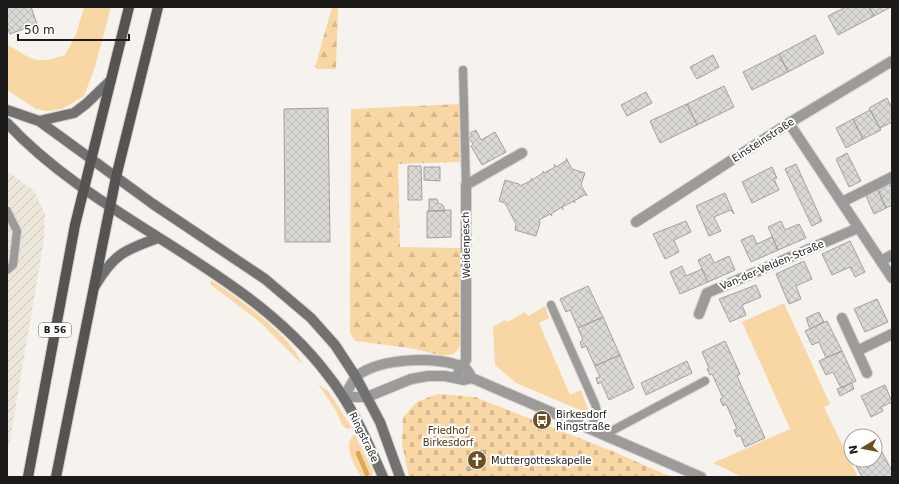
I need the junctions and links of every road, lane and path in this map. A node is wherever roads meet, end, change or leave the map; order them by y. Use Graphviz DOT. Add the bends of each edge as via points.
graph roads {
  1 [pos="129,7"];
  2 [pos="158,7"];
  3 [pos="892,61"];
  4 [pos="463,70"];
  5 [pos="111,80"];
  6 [pos="7,110"];
  7 [pos="40,121"];
  8 [pos="7,123"];
  9 [pos="789,123"];
  10 [pos="522,153"];
  11 [pos="91,159"];
  12 [pos="116,177"];
  13 [pos="892,177"];
  14 [pos="466,185"];
  15 [pos="83,190"];
  16 [pos="842,202"];
  17 [pos="109,207"];
  18 [pos="7,211"];
  19 [pos="636,222"];
  20 [pos="858,228"];
  21 [pos="158,238"];
  22 [pos="892,255"];
  23 [pos="881,261"];
  24 [pos="7,270"];
  25 [pos="892,278"];
  26 [pos="93,289"];
  27 [pos="551,305"];
  28 [pos="699,314"];
  29 [pos="842,318"];
  30 [pos="892,334"];
  31 [pos="857,350"];
  32 [pos="461,367"];
  33 [pos="867,373"];
  34 [pos="356,377"];
  35 [pos="455,378"];
  36 [pos="472,378"];
  37 [pos="705,380"];
  38 [pos="344,397"];
  39 [pos="366,397"];
  40 [pos="591,429"];
  41 [pos="604,435"];
  42 [pos="28,477"];
  43 [pos="56,477"];
  44 [pos="383,477"];
  45 [pos="400,477"];
  46 [pos="701,477"];
  1 -- 5 [label="main road, B 56"];
  2 -- 12 [label="main road, B 56"];
  3 -- 9 [label="street, Einsteinstraße"];
  4 -- 14 [label="lane"];
  5 -- 7 [label="main road" via="74,113"];
  5 -- 11 [label="main road, B 56"];
  6 -- 7 [label="main road"];
  7 -- 11 [label="main road, Ringstraße"];
  8 -- 15 [label="main road, Ringstraße"];
  9 -- 16 [label="street"];
  9 -- 19 [label="street, Einsteinstraße"];
  10 -- 14 [label="street"];
  11 -- 12 [label="main road, Ringstraße"];
  11 -- 15 [label="main road, B 56"];
  12 -- 17 [label="main road, B 56"];
  12 -- 34 [label="main road, Ringstraße" via="252,270 294,302 335,345"];
  13 -- 16 [label="street"];
  14 -- 32 [label="street, Weidenpesch" via="467,329 466,360"];
  15 -- 17 [label="main road, Ringstraße"];
  15 -- 42 [label="main road, B 56"];
  16 -- 20 [label="street"];
  17 -- 21 [label="main road, Ringstraße"];
  17 -- 26 [label="main road, B 56"];
  18 -- 24 [label="lane" via="17,231 13,265"];
  20 -- 23 [label="street"];
  20 -- 28 [label="street, Van-der-Velden-Straße" via="707,293"];
  21 -- 26 [label="main road" via="117,256 106,267"];
  21 -- 38 [label="main road, Ringstraße" via="269,315 310,353"];
  22 -- 23 [label="street"];
  23 -- 25 [label="street"];
  26 -- 43 [label="main road, B 56"];
  27 -- 40 [label="lane" via="595,404 597,411"];
  29 -- 31 [label="street"];
  30 -- 31 [label="street"];
  31 -- 33 [label="street"];
  32 -- 34 [label="street" via="434,361 396,362 383,364"];
  32 -- 35 [label="street, Weidenpesch"];
  32 -- 36 [label="street" via="466,369"];
  34 -- 38 [label="street"];
  34 -- 39 [label="main road, Ringstraße"];
  35 -- 36 [label="street"];
  35 -- 39 [label="street" via="428,376 411,379"];
  36 -- 40 [label="street"];
  37 -- 41 [label="lane"];
  38 -- 39 [label="street"];
  38 -- 44 [label="main road, Ringstraße" via="362,428"];
  39 -- 45 [label="main road, Ringstraße" via="380,422"];
  40 -- 41 [label="street"];
  41 -- 46 [label="street"];
}
